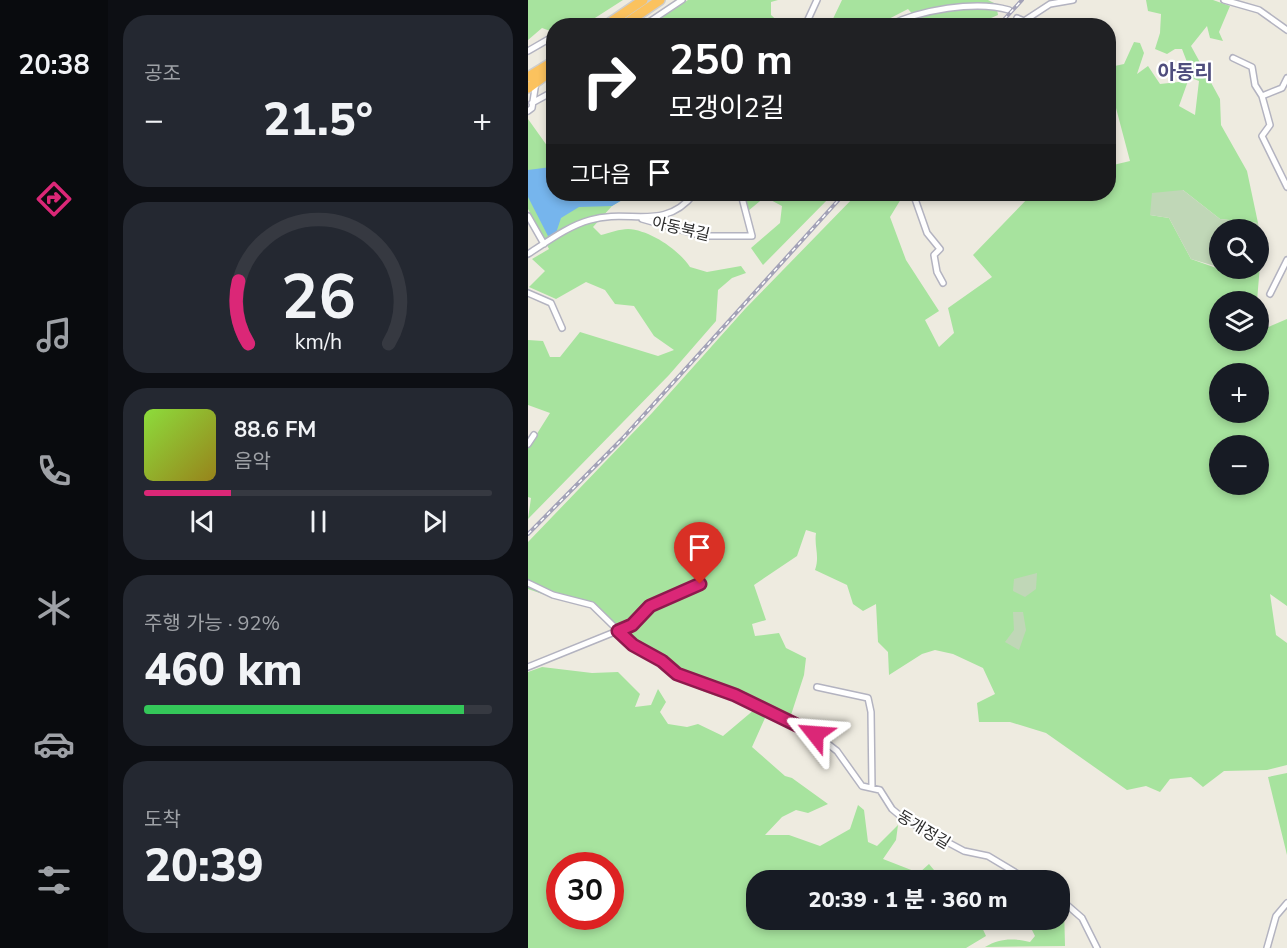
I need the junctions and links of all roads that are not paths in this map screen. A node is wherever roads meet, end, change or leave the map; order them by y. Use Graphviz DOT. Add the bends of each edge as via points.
graph roads {
  1 [pos="643,0"];
  2 [pos="660,0"];
  3 [pos="682,0"];
  4 [pos="817,0"];
  5 [pos="1073,0"];
  6 [pos="1224,0"];
  7 [pos="1009,10"];
  8 [pos="617,18"];
  9 [pos="634,18"];
  10 [pos="655,18"];
  11 [pos="809,18"];
  12 [pos="905,18"];
  13 [pos="1029,18"];
  14 [pos="1287,30"];
  15 [pos="546,41"];
  16 [pos="528,51"];
  17 [pos="1233,58"];
  18 [pos="546,63"];
  19 [pos="546,68"];
  20 [pos="546,73"];
  21 [pos="1287,78"];
  22 [pos="532,80"];
  23 [pos="546,95"];
  24 [pos="1262,96"];
  25 [pos="530,102"];
  26 [pos="528,111"];
  27 [pos="1287,187"];
  28 [pos="688,201"];
  29 [pos="743,201"];
  30 [pos="916,201"];
  31 [pos="528,216"];
  32 [pos="638,218"];
  33 [pos="544,244"];
  34 [pos="528,254"];
  35 [pos="1287,260"];
  36 [pos="943,283"];
  37 [pos="528,293"];
  38 [pos="1270,294"];
  39 [pos="562,328"];
  40 [pos="534,435"];
  41 [pos="528,444"];
  42 [pos="528,583"];
  43 [pos="700,584"];
  44 [pos="618,631"];
  45 [pos="528,667"];
  46 [pos="817,687"];
  47 [pos="872,788"];
  48 [pos="1011,870"];
  49 [pos="1287,903"];
  50 [pos="1070,908"];
  51 [pos="1097,948"];
  52 [pos="1267,948"];
  1 -- 8 [label="highway"];
  2 -- 9 [label="highway"];
  3 -- 10 [label="street"];
  4 -- 11 [label="street"];
  5 -- 13 [label="street" via="1050,4"];
  6 -- 14 [label="street" via="1259,10"];
  7 -- 12 [label="street" via="935,8"];
  15 -- 16 [label="street"];
  17 -- 24 [label="street" via="1252,67 1255,86"];
  18 -- 22 [label="highway"];
  19 -- 22 [label="highway"];
  20 -- 22 [label="highway"];
  21 -- 24 [label="street" via="1282,88"];
  22 -- 25 [label="street"];
  23 -- 25 [label="street"];
  24 -- 27 [label="street" via="1270,125 1262,136"];
  25 -- 26 [label="street"];
  28 -- 32 [label="street, 아동북길" via="672,214"];
  29 -- 32 [label="street, 아동북길" via="752,236 702,236"];
  30 -- 36 [label="street" via="927,232 940,249 934,255"];
  31 -- 33 [label="street"];
  32 -- 33 [label="street, 아동북길" via="608,216 589,220"];
  33 -- 34 [label="street, 아동북길"];
  35 -- 38 [label="street"];
  37 -- 39 [label="street" via="551,303"];
  40 -- 41 [label="street"];
  42 -- 44 [label="street" via="592,605"];
  43 -- 44 [label="street" via="650,606 632,625"];
  44 -- 45 [label="street"];
  44 -- 47 [label="street, 동개정길" via="677,674 735,695 812,733 837,751 862,786"];
  46 -- 47 [label="street" via="868,698"];
  47 -- 48 [label="street, 동개정길" via="880,790 904,819 964,851 988,856"];
  49 -- 52 [label="street" via="1276,916"];
  50 -- 51 [label="street" via="1082,918"];
}
